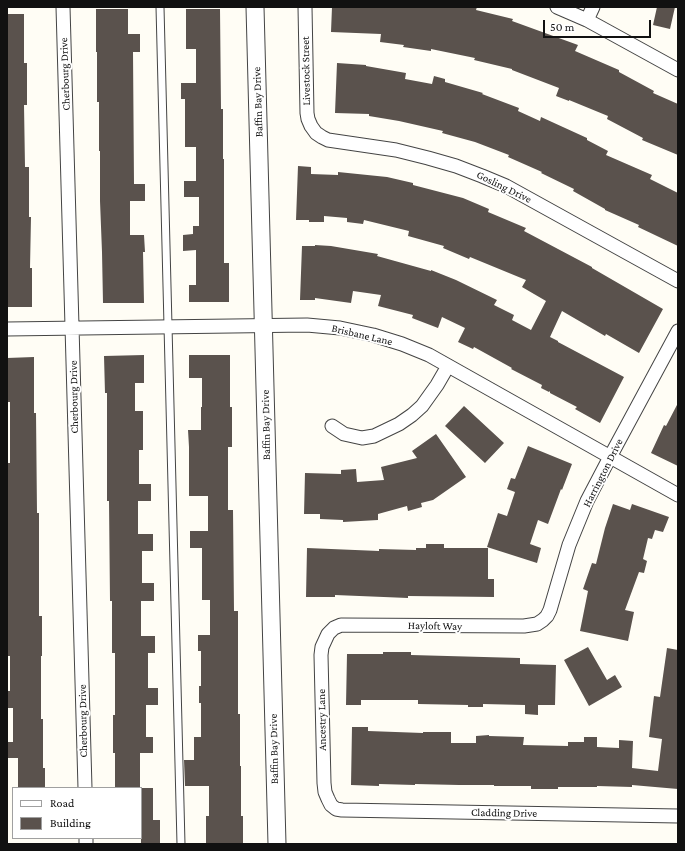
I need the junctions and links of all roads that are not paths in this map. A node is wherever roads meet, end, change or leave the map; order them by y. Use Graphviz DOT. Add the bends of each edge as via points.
graph roads {
  1 [pos="63,7"];
  2 [pos="160,7"];
  3 [pos="255,7"];
  4 [pos="305,7"];
  5 [pos="557,7"];
  6 [pos="593,7"];
  7 [pos="588,20"];
  8 [pos="678,70"];
  9 [pos="316,133"];
  10 [pos="678,281"];
  11 [pos="264,325"];
  12 [pos="168,326"];
  13 [pos="73,328"];
  14 [pos="7,329"];
  15 [pos="678,331"];
  16 [pos="448,366"];
  17 [pos="332,426"];
  18 [pos="610,457"];
  19 [pos="678,495"];
  20 [pos="543,620"];
  21 [pos="328,634"];
  22 [pos="85,787"];
  23 [pos="332,805"];
  24 [pos="678,816"];
  25 [pos="181,844"];
  26 [pos="277,844"];
  1 -- 13 [label="street, Cherbourg Drive"];
  2 -- 12 [label="lane"];
  3 -- 11 [label="street, Baffin Bay Drive"];
  4 -- 9 [label="street, Livestock Street" via="307,113"];
  5 -- 7 [label="street"];
  6 -- 7 [label="street"];
  7 -- 8 [label="street"];
  9 -- 10 [label="street, Gosling Drive" via="328,140 396,150 428,158 482,176 517,192"];
  11 -- 12 [label="street, Brisbane Lane"];
  11 -- 16 [label="street, Brisbane Lane" via="340,328 373,335 429,355"];
  11 -- 26 [label="street, Baffin Bay Drive"];
  12 -- 13 [label="street, Brisbane Lane"];
  12 -- 25 [label="lane"];
  13 -- 14 [label="street, Brisbane Lane"];
  13 -- 22 [label="street, Cherbourg Drive"];
  15 -- 18 [label="street, Harrington Drive"];
  16 -- 17 [label="street" via="422,406 399,424 374,436 362,438 344,434"];
  16 -- 18 [label="street, Brisbane Lane"];
  18 -- 19 [label="street, Brisbane Lane"];
  18 -- 20 [label="street, Harrington Drive" via="572,537 554,600"];
  20 -- 21 [label="street, Hayloft Way" via="532,626 341,625"];
  21 -- 23 [label="street, Ancestry Lane" via="320,655 324,783 325,792"];
  23 -- 24 [label="street, Cladding Drive" via="342,810"];
}
